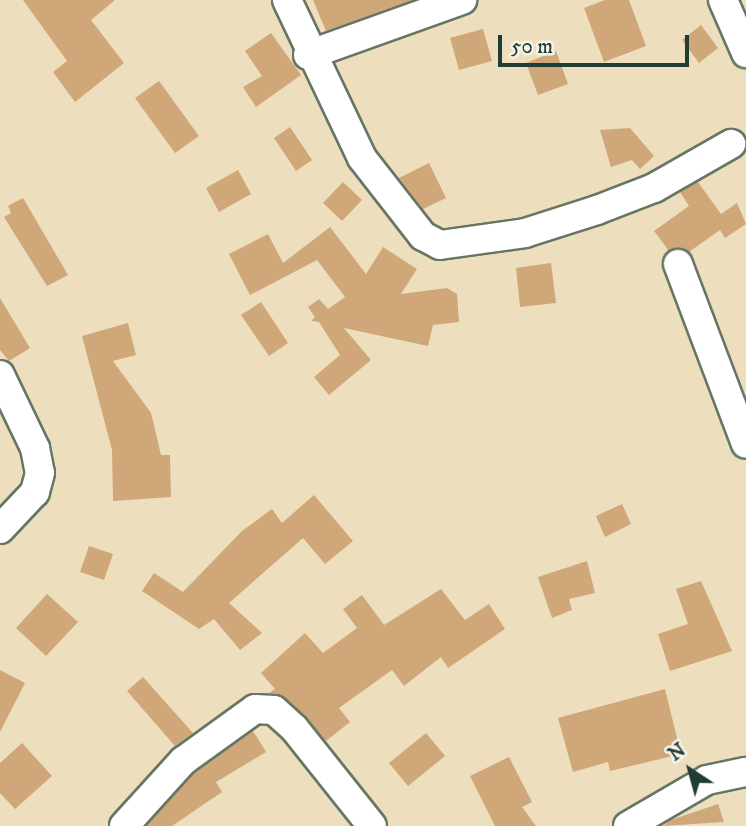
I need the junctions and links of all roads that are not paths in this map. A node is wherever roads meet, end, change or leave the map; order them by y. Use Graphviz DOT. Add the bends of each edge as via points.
graph roads {
  1 [pos="287,0"];
  2 [pos="463,0"];
  3 [pos="723,0"];
  4 [pos="746,53"];
  5 [pos="308,55"];
  6 [pos="731,144"];
  7 [pos="678,264"];
  8 [pos="0,375"];
  9 [pos="746,444"];
  10 [pos="0,529"];
  11 [pos="746,772"];
  12 [pos="124,826"];
  13 [pos="372,826"];
  14 [pos="628,826"];
  1 -- 5 [label="street"];
  2 -- 5 [label="street"];
  3 -- 4 [label="street"];
  5 -- 6 [label="street" via="362,158 423,236 440,244 525,233 597,210 654,188"];
  7 -- 9 [label="street"];
  8 -- 10 [label="street" via="35,448 40,473 35,492"];
  11 -- 14 [label="street" via="707,780"];
  12 -- 13 [label="street" via="183,761 255,709 274,710 294,728"];
}
